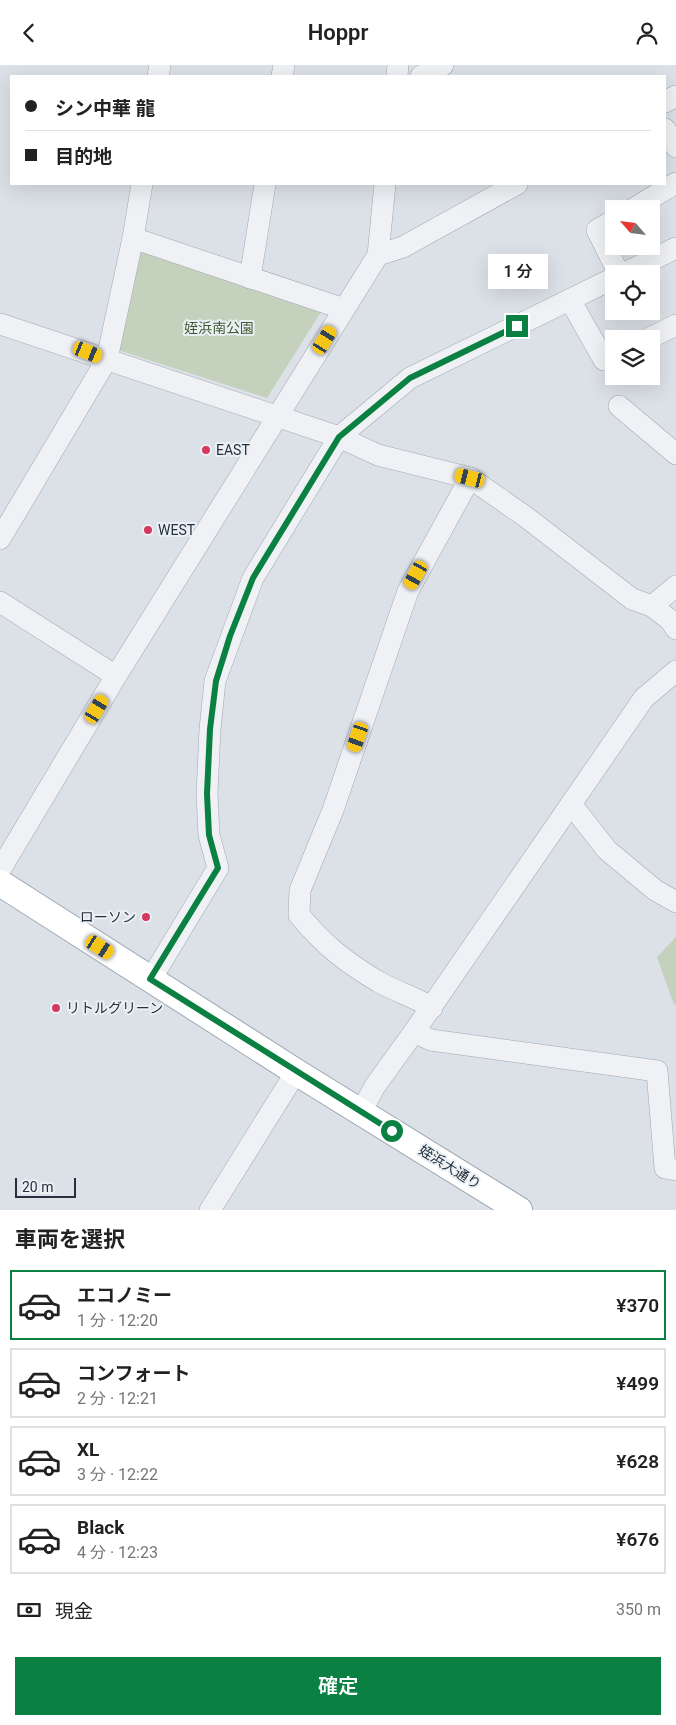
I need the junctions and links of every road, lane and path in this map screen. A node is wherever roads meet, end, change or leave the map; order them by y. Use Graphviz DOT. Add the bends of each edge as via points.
graph roads {
  1 [pos="443,65"];
  2 [pos="423,75"];
  3 [pos="666,131"];
  4 [pos="676,147"];
  5 [pos="676,183"];
  6 [pos="142,185"];
  7 [pos="265,185"];
  8 [pos="385,185"];
  9 [pos="515,185"];
  10 [pos="648,200"];
  11 [pos="605,226"];
  12 [pos="133,238"];
  13 [pos="605,245"];
  14 [pos="676,248"];
  15 [pos="378,255"];
  16 [pos="640,265"];
  17 [pos="250,278"];
  18 [pos="605,282"];
  19 [pos="570,300"];
  20 [pos="344,309"];
  21 [pos="0,323"];
  22 [pos="676,325"];
  23 [pos="660,333"];
  24 [pos="107,359"];
  25 [pos="605,360"];
  26 [pos="619,406"];
  27 [pos="277,416"];
  28 [pos="339,437"];
  29 [pos="676,454"];
  30 [pos="470,478"];
  31 [pos="0,539"];
  32 [pos="676,586"];
  33 [pos="0,602"];
  34 [pos="652,606"];
  35 [pos="676,629"];
  36 [pos="676,671"];
  37 [pos="116,676"];
  38 [pos="571,804"];
  39 [pos="0,870"];
  40 [pos="0,883"];
  41 [pos="676,902"];
  42 [pos="150,979"];
  43 [pos="432,1008"];
  44 [pos="414,1032"];
  45 [pos="296,1072"];
  46 [pos="361,1112"];
  47 [pos="676,1169"];
  48 [pos="210,1210"];
  49 [pos="519,1210"];
  1 -- 2 [label="street"];
  3 -- 4 [label="street"];
  5 -- 10 [label="street"];
  6 -- 12 [label="street"];
  7 -- 17 [label="street"];
  8 -- 15 [label="street"];
  9 -- 15 [label="street" via="403,247"];
  11 -- 13 [label="street" via="597,231"];
  12 -- 17 [label="street"];
  12 -- 24 [label="street"];
  14 -- 16 [label="street"];
  15 -- 20 [label="street"];
  17 -- 20 [label="street"];
  18 -- 19 [label="street"];
  19 -- 25 [label="street"];
  19 -- 28 [label="street" via="410,378"];
  20 -- 27 [label="street"];
  21 -- 24 [label="street"];
  22 -- 23 [label="street"];
  24 -- 27 [label="street"];
  24 -- 31 [label="street"];
  26 -- 29 [label="street"];
  27 -- 28 [label="street"];
  27 -- 37 [label="street"];
  28 -- 30 [label="street" via="378,455"];
  28 -- 42 [label="street" via="253,578 230,636 216,681 210,729 209,835 218,868"];
  30 -- 34 [label="street" via="632,599"];
  30 -- 43 [label="street" via="408,591 333,810 300,890 299,915 337,956 381,983"];
  32 -- 34 [label="street"];
  33 -- 37 [label="street"];
  34 -- 35 [label="street"];
  36 -- 38 [label="street" via="644,698"];
  37 -- 39 [label="street"];
  38 -- 41 [label="street" via="607,850 655,890"];
  38 -- 43 [label="street"];
  40 -- 42 [label="main road, 姪浜大通り"];
  42 -- 45 [label="main road, 姪浜大通り"];
  43 -- 44 [label="street"];
  44 -- 46 [label="street" via="375,1086"];
  44 -- 47 [label="street" via="432,1040 657,1071 665,1168"];
  45 -- 46 [label="main road, 姪浜大通り"];
  45 -- 48 [label="street"];
  46 -- 49 [label="main road, 姪浜大通り"];
}
